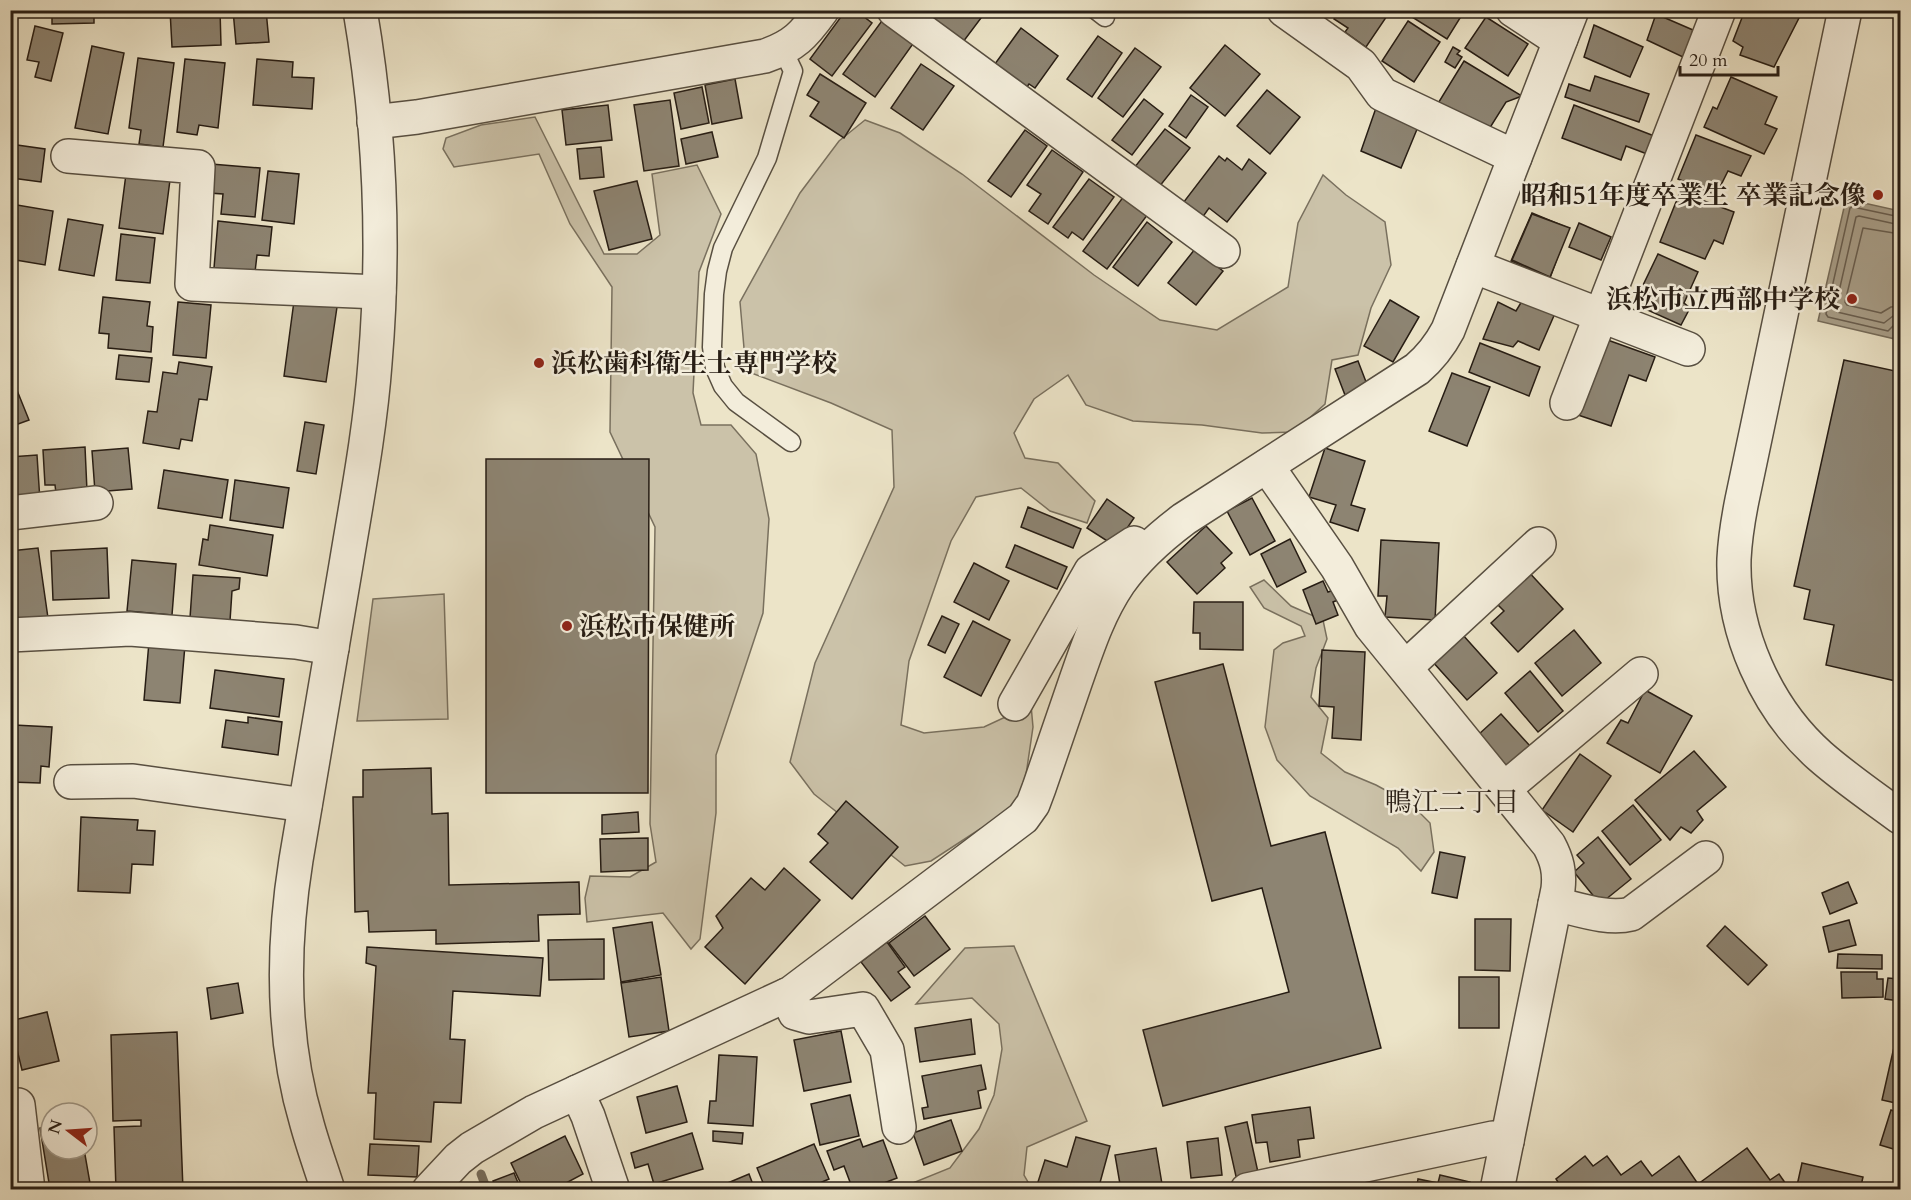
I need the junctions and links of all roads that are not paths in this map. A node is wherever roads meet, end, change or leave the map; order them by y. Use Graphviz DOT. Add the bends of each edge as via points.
graph roads {
  1 [pos="360,10"];
  2 [pos="822,10"];
  3 [pos="894,10"];
  4 [pos="1284,10"];
  5 [pos="1513,10"];
  6 [pos="1719,10"];
  7 [pos="1845,10"];
  8 [pos="1567,24"];
  9 [pos="783,50"];
  10 [pos="374,122"];
  11 [pos="68,156"];
  12 [pos="1515,157"];
  13 [pos="1222,251"];
  14 [pos="1473,267"];
  15 [pos="379,292"];
  16 [pos="1601,316"];
  17 [pos="1688,350"];
  18 [pos="1567,403"];
  19 [pos="791,442"];
  20 [pos="1267,466"];
  21 [pos="96,503"];
  22 [pos="10,513"];
  23 [pos="1539,544"];
  24 [pos="1144,553"];
  25 [pos="10,635"];
  26 [pos="332,648"];
  27 [pos="1406,667"];
  28 [pos="1641,674"];
  29 [pos="1015,704"];
  30 [pos="71,782"];
  31 [pos="1504,789"];
  32 [pos="305,805"];
  33 [pos="1900,817"];
  34 [pos="1706,858"];
  35 [pos="1555,904"];
  36 [pos="786,995"];
  37 [pos="577,1092"];
  38 [pos="10,1105"];
  39 [pos="899,1127"];
  40 [pos="1507,1141"];
  41 [pos="28,1190"];
  42 [pos="328,1190"];
  43 [pos="429,1190"];
  44 [pos="613,1190"];
  45 [pos="1247,1190"];
  46 [pos="1497,1190"];
  1 -- 10 [label="street"];
  2 -- 9 [label="street" via="798,40"];
  3 -- 13 [label="street"];
  4 -- 12 [label="street" via="1361,65 1382,94"];
  5 -- 8 [label="street" via="1548,33"];
  6 -- 16 [label="street"];
  7 -- 33 [label="street" via="1736,530 1736,592 1750,652 1778,707 1818,754"];
  8 -- 12 [label="street"];
  9 -- 10 [label="street"];
  9 -- 19 [label="lane" via="793,71 767,158 723,248 714,294 712,347 715,368 736,402"];
  10 -- 15 [label="street" via="380,199"];
  11 -- 15 [label="street" via="198,167 192,284"];
  12 -- 14 [label="street"];
  14 -- 16 [label="street"];
  14 -- 20 [label="street" via="1448,330 1430,358"];
  15 -- 26 [label="street" via="369,419"];
  16 -- 17 [label="street"];
  16 -- 18 [label="street"];
  20 -- 24 [label="street" via="1184,519"];
  20 -- 27 [label="street" via="1337,567 1371,626"];
  21 -- 22 [label="street"];
  23 -- 27 [label="street"];
  24 -- 29 [label="street" via="1134,543 1091,571"];
  24 -- 36 [label="street" via="1119,583 1091,637 1033,804 1023,818"];
  25 -- 26 [label="street" via="130,629"];
  26 -- 32 [label="street"];
  27 -- 31 [label="street"];
  28 -- 31 [label="street"];
  30 -- 32 [label="street" via="133,781"];
  31 -- 35 [label="street" via="1556,858 1560,874"];
  32 -- 42 [label="street" via="289,904 286,992 296,1080"];
  34 -- 35 [label="street" via="1631,914 1612,915"];
  35 -- 40 [label="street"];
  36 -- 37 [label="street"];
  36 -- 39 [label="street" via="795,1013 809,1017 863,1009 887,1050"];
  37 -- 43 [label="street" via="472,1148"];
  37 -- 44 [label="street"];
  38 -- 41 [label="street" via="18,1105"];
  40 -- 45 [label="street" via="1493,1138"];
  40 -- 46 [label="street"];
}
